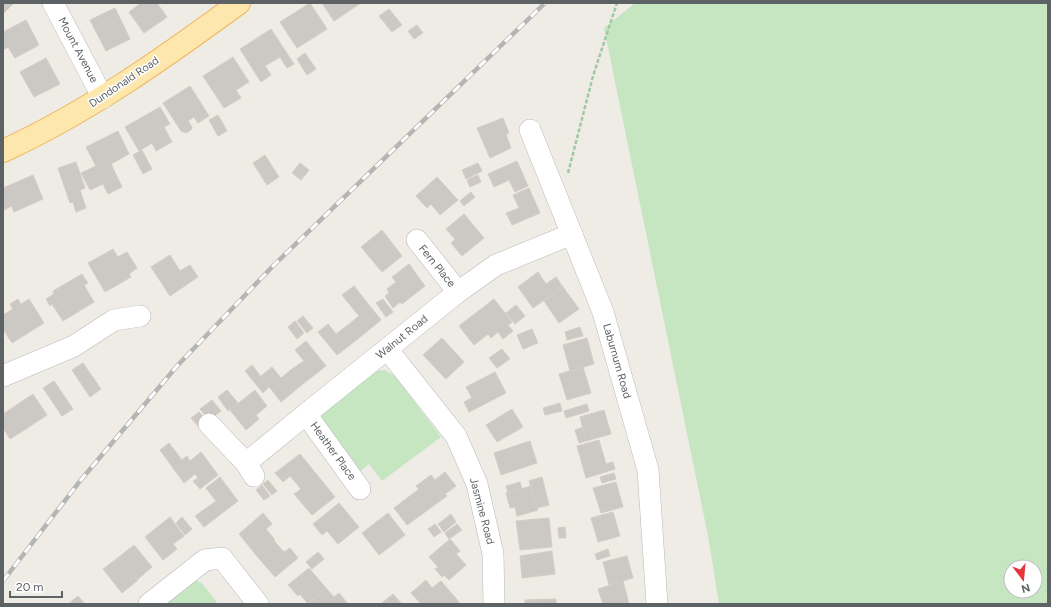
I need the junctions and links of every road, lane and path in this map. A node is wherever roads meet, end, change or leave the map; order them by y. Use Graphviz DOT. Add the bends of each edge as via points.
graph roads {
  1 [pos="53,3"];
  2 [pos="239,3"];
  3 [pos="617,3"];
  4 [pos="103,98"];
  5 [pos="530,130"];
  6 [pos="3,151"];
  7 [pos="568,175"];
  8 [pos="572,234"];
  9 [pos="417,240"];
  10 [pos="458,292"];
  11 [pos="140,316"];
  12 [pos="387,349"];
  13 [pos="3,376"];
  14 [pos="306,414"];
  15 [pos="209,424"];
  16 [pos="360,489"];
  17 [pos="256,603"];
  18 [pos="149,604"];
  19 [pos="494,604"];
  20 [pos="656,604"];
  1 -- 4 [label="street, Mount Avenue"];
  2 -- 4 [label="main road, Dundonald Road"];
  3 -- 7 [label="path" via="592,76"];
  4 -- 6 [label="main road, Dundonald Road" via="34,137"];
  5 -- 8 [label="street, Laburnum Road"];
  8 -- 10 [label="street, Walnut Road" via="496,265"];
  8 -- 20 [label="street, Laburnum Road" via="602,312 648,470"];
  9 -- 10 [label="street, Fern Place"];
  10 -- 12 [label="street, Walnut Road"];
  11 -- 13 [label="street" via="114,320 74,346"];
  12 -- 14 [label="street, Walnut Road"];
  12 -- 19 [label="street, Jasmine Road" via="456,436 477,484 493,554"];
  14 -- 15 [label="street, Walnut Road" via="250,470"];
  14 -- 16 [label="street, Heather Place"];
  17 -- 18 [label="street" via="222,558 205,560"];
}
